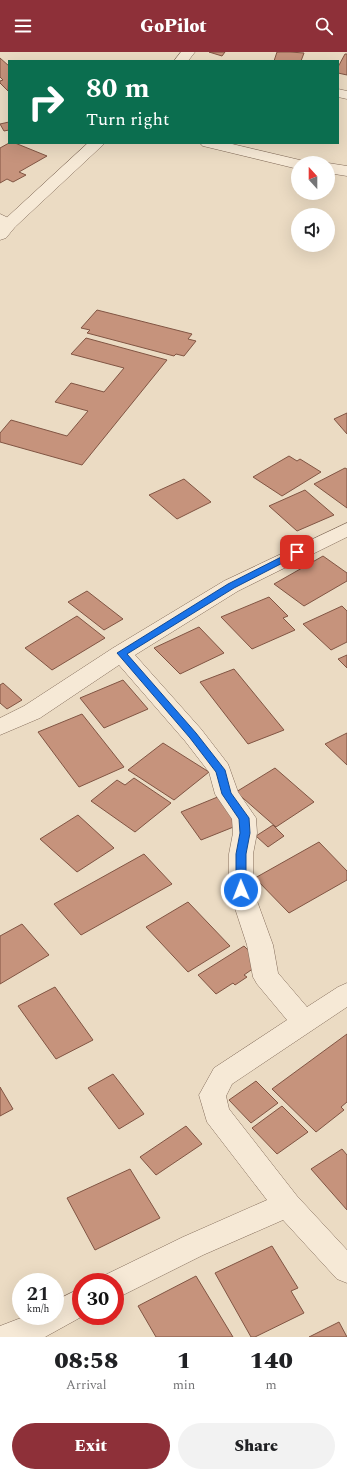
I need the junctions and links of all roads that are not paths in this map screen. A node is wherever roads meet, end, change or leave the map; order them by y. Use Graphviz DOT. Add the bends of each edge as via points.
graph roads {
  1 [pos="96,144"];
  2 [pos="212,144"];
  3 [pos="291,162"];
  4 [pos="335,169"];
  5 [pos="347,171"];
  6 [pos="3,226"];
  7 [pos="347,529"];
  8 [pos="121,653"];
  9 [pos="0,727"];
  10 [pos="347,994"];
  11 [pos="304,1022"];
  12 [pos="287,1205"];
  13 [pos="347,1270"];
  14 [pos="124,1280"];
  15 [pos="72,1307"];
  16 [pos="9,1337"];
  1 -- 6 [label="street"];
  2 -- 3 [label="street"];
  4 -- 5 [label="street"];
  7 -- 8 [label="street" via="231,586"];
  8 -- 9 [label="street" via="32,712"];
  8 -- 11 [label="street" via="220,770 227,794 244,818 241,890 260,945 266,977"];
  10 -- 11 [label="street"];
  11 -- 12 [label="street" via="223,1076 212,1095 217,1114"];
  12 -- 13 [label="street"];
  12 -- 14 [label="street" via="192,1246"];
  15 -- 16 [label="street" via="25,1332"];
}
